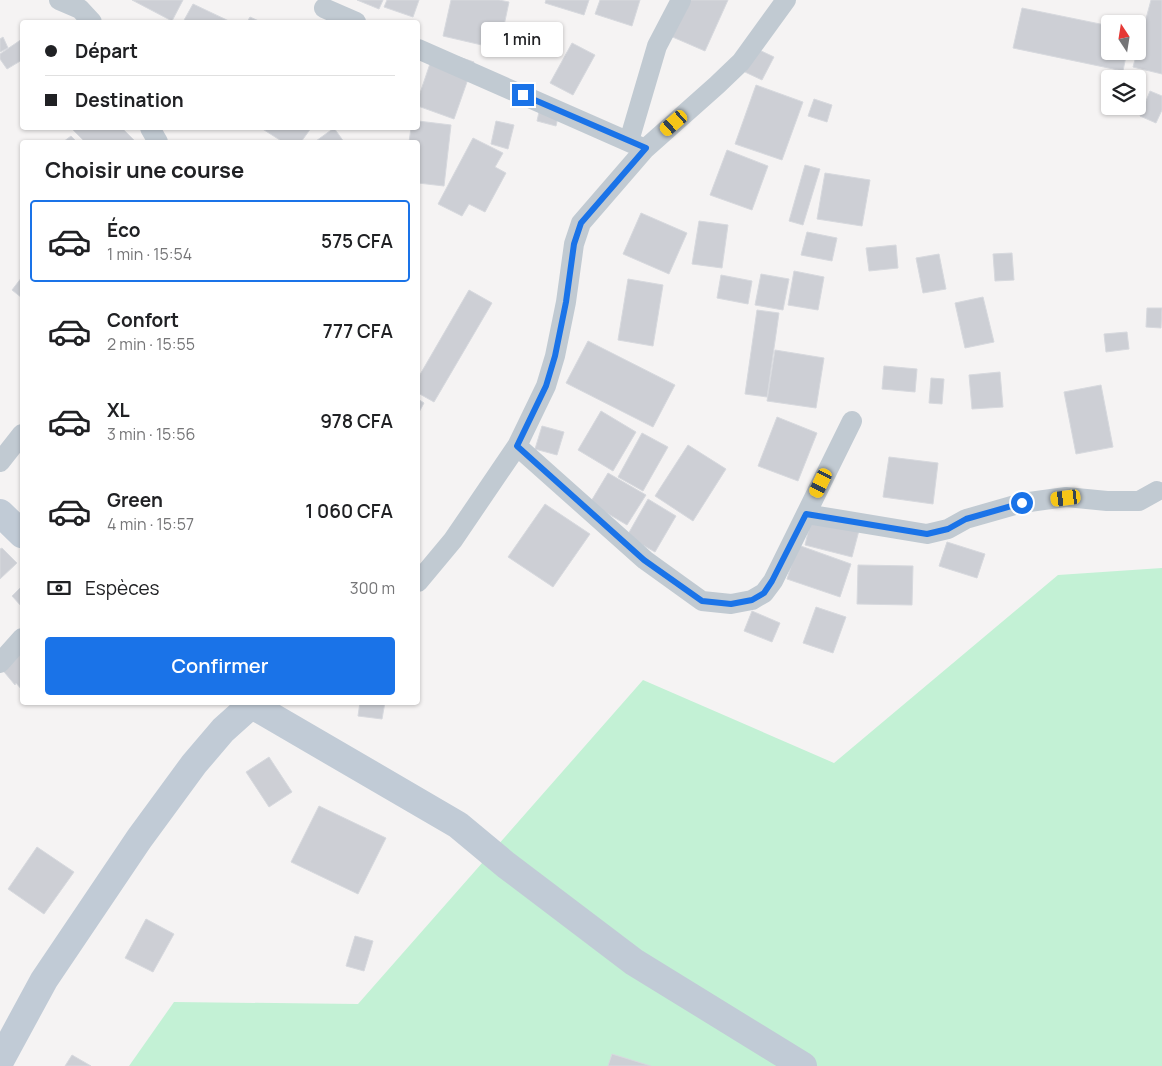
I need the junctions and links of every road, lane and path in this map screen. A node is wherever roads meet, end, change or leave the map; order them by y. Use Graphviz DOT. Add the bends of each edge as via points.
graph roads {
  1 [pos="59,0"];
  2 [pos="682,0"];
  3 [pos="786,0"];
  4 [pos="324,8"];
  5 [pos="90,20"];
  6 [pos="351,20"];
  7 [pos="420,50"];
  8 [pos="637,145"];
  9 [pos="852,421"];
  10 [pos="20,437"];
  11 [pos="517,446"];
  12 [pos="0,462"];
  13 [pos="1157,491"];
  14 [pos="0,513"];
  15 [pos="806,514"];
  16 [pos="20,532"];
  17 [pos="420,580"];
  18 [pos="20,640"];
  19 [pos="0,663"];
  20 [pos="251,705"];
  21 [pos="256,705"];
  22 [pos="0,1061"];
  23 [pos="803,1066"];
  1 -- 5 [label="street" via="80,9"];
  2 -- 8 [label="street" via="658,46"];
  3 -- 8 [label="street" via="741,62 717,85"];
  4 -- 6 [label="street"];
  7 -- 8 [label="street"];
  8 -- 11 [label="street" via="581,223 574,244 555,356 546,386"];
  9 -- 15 [label="street"];
  10 -- 12 [label="street"];
  11 -- 15 [label="street" via="644,560 702,601 731,604 752,600 764,593"];
  11 -- 17 [label="street" via="453,540"];
  13 -- 15 [label="street" via="1139,501 1066,498 1022,503 927,534"];
  14 -- 16 [label="street"];
  18 -- 19 [label="street"];
  20 -- 22 [label="street" via="223,730 194,764 139,839 44,980"];
  21 -- 23 [label="street" via="458,825 559,907 634,962"];
}
